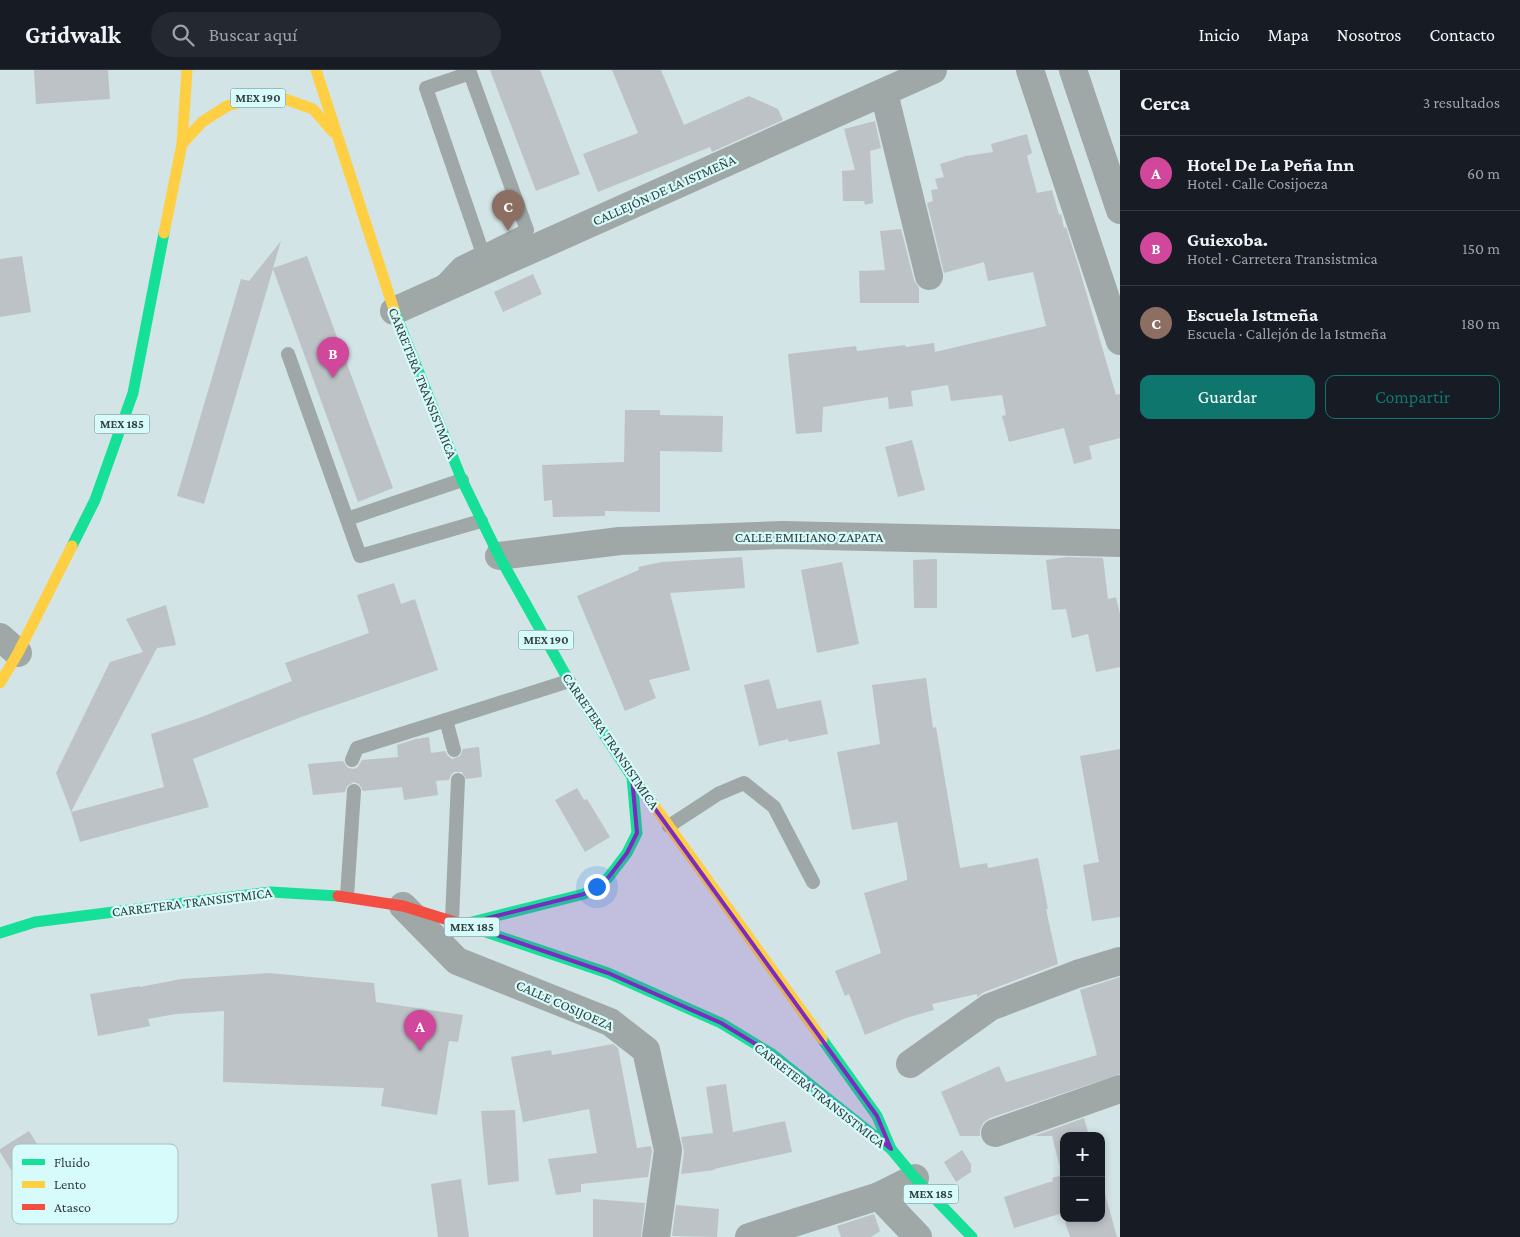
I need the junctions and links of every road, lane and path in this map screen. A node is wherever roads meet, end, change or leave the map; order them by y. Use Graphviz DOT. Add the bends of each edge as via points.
graph roads {
  1 [pos="187,70"];
  2 [pos="316,70"];
  3 [pos="933,70"];
  4 [pos="1030,70"];
  5 [pos="1073,70"];
  6 [pos="884,93"];
  7 [pos="336,135"];
  8 [pos="182,144"];
  9 [pos="1120,210"];
  10 [pos="482,251"];
  11 [pos="929,276"];
  12 [pos="429,295"];
  13 [pos="394,311"];
  14 [pos="1119,332"];
  15 [pos="288,354"];
  16 [pos="462,480"];
  17 [pos="347,519"];
  18 [pos="481,521"];
  19 [pos="1120,543"];
  20 [pos="499,556"];
  21 [pos="9,645"];
  22 [pos="569,681"];
  23 [pos="0,683"];
  24 [pos="446,720"];
  25 [pos="454,750"];
  26 [pos="352,760"];
  27 [pos="632,777"];
  28 [pos="458,780"];
  29 [pos="354,792"];
  30 [pos="669,826"];
  31 [pos="813,882"];
  32 [pos="347,896"];
  33 [pos="403,906"];
  34 [pos="18,918"];
  35 [pos="35,922"];
  36 [pos="458,922"];
  37 [pos="0,933"];
  38 [pos="1120,960"];
  39 [pos="910,1064"];
  40 [pos="1120,1089"];
  41 [pos="996,1133"];
  42 [pos="891,1149"];
  43 [pos="915,1178"];
  44 [pos="879,1196"];
  45 [pos="656,1237"];
  46 [pos="750,1237"];
  47 [pos="918,1237"];
  48 [pos="972,1237"];
  1 -- 8 [label="main road"];
  2 -- 7 [label="main road, CARRETERA TRANSISTMICA / MEX 190"];
  3 -- 6 [label="street, CALLEJÓN DE LA ISTMEÑA"];
  4 -- 14 [label="street"];
  5 -- 9 [label="street"];
  6 -- 11 [label="street"];
  6 -- 12 [label="street, CALLEJÓN DE LA ISTMEÑA"];
  7 -- 8 [label="main road, MEX 190" via="313,109 285,99 255,98 227,106 202,122"];
  7 -- 13 [label="main road, CARRETERA TRANSISTMICA / MEX 190"];
  8 -- 21 [label="main road, MEX 185" via="133,393 95,500"];
  10 -- 10 [label="lane" via="527,230 470,73 426,88"];
  10 -- 12 [label="lane" via="459,264"];
  12 -- 13 [label="street, CALLEJÓN DE LA ISTMEÑA"];
  13 -- 16 [label="main road, CARRETERA TRANSISTMICA / MEX 190"];
  15 -- 17 [label="lane"];
  16 -- 17 [label="lane"];
  16 -- 18 [label="main road, CARRETERA TRANSISTMICA / MEX 190"];
  17 -- 18 [label="lane" via="360,556"];
  18 -- 20 [label="main road, CARRETERA TRANSISTMICA / MEX 190"];
  19 -- 20 [label="street, CALLE EMILIANO ZAPATA" via="782,535 620,542"];
  20 -- 22 [label="main road, CARRETERA TRANSISTMICA / MEX 190"];
  21 -- 23 [label="main road, MEX 185"];
  22 -- 24 [label="lane"];
  22 -- 27 [label="main road, CARRETERA TRANSISTMICA / MEX 190"];
  24 -- 25 [label="lane"];
  24 -- 26 [label="lane" via="357,748"];
  27 -- 30 [label="main road, CARRETERA TRANSISTMICA / MEX 190"];
  27 -- 36 [label="main road" via="637,833 627,854 608,878 584,894"];
  28 -- 36 [label="lane"];
  29 -- 32 [label="lane"];
  30 -- 31 [label="lane" via="718,794 744,784 774,807"];
  30 -- 42 [label="main road, CARRETERA TRANSISTMICA / MEX 190" via="876,1116"];
  32 -- 33 [label="main road, CARRETERA TRANSISTMICA / MEX 185"];
  32 -- 35 [label="main road, CARRETERA TRANSISTMICA / MEX 185" via="271,892"];
  33 -- 36 [label="main road, CARRETERA TRANSISTMICA / MEX 185"];
  33 -- 45 [label="street, CALLE COSIJOEZA" via="458,960 610,1022 646,1050 668,1150"];
  34 -- 35 [label="main road"];
  35 -- 37 [label="main road, CARRETERA TRANSISTMICA / MEX 185"];
  36 -- 42 [label="main road, CARRETERA TRANSISTMICA / MEX 185" via="608,973 721,1023 772,1054"];
  38 -- 39 [label="street" via="990,1007"];
  40 -- 41 [label="street"];
  42 -- 43 [label="main road, CARRETERA TRANSISTMICA / MEX 185"];
  43 -- 44 [label="street"];
  43 -- 48 [label="main road, CARRETERA TRANSISTMICA / MEX 185"];
  44 -- 46 [label="street"];
  44 -- 47 [label="street"];
}
